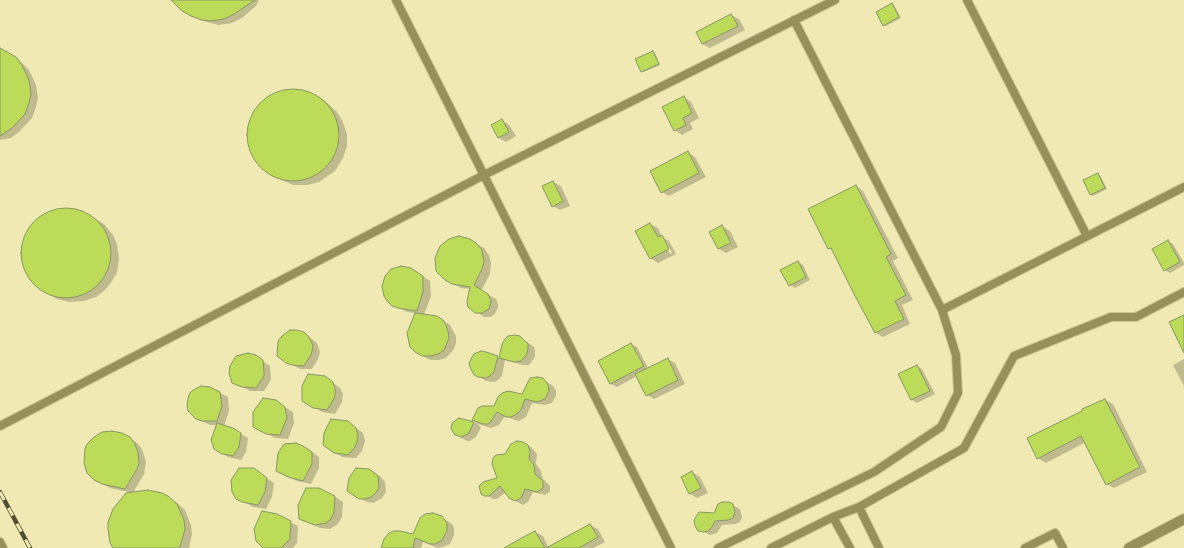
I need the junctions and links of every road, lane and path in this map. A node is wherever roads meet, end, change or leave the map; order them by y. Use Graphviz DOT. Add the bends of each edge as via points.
graph roads {
  1 [pos="396,0"];
  2 [pos="835,0"];
  3 [pos="967,0"];
  4 [pos="794,20"];
  5 [pos="484,175"];
  6 [pos="1184,187"];
  7 [pos="1087,236"];
  8 [pos="1184,292"];
  9 [pos="942,310"];
  10 [pos="0,426"];
  11 [pos="859,507"];
  12 [pos="833,517"];
  13 [pos="1184,519"];
  14 [pos="0,542"];
  15 [pos="3,548"];
  16 [pos="671,548"];
  17 [pos="718,548"];
  18 [pos="771,548"];
  19 [pos="850,548"];
  20 [pos="879,548"];
  21 [pos="1025,548"];
  22 [pos="1063,548"];
  23 [pos="1129,548"];
  1 -- 5 [label="lane"];
  2 -- 4 [label="lane"];
  3 -- 7 [label="lane"];
  4 -- 5 [label="lane"];
  4 -- 9 [label="lane"];
  5 -- 10 [label="lane"];
  5 -- 16 [label="lane"];
  6 -- 7 [label="lane"];
  7 -- 9 [label="lane"];
  8 -- 11 [label="lane" via="1136,317 1111,317 1014,356 964,448"];
  9 -- 17 [label="lane" via="956,355 958,393 941,427 874,472"];
  11 -- 12 [label="lane"];
  11 -- 20 [label="lane"];
  12 -- 18 [label="lane"];
  12 -- 19 [label="lane"];
  13 -- 23 [label="street"];
  14 -- 15 [label="lane"];
  21 -- 22 [label="lane" via="1055,533"];
}
